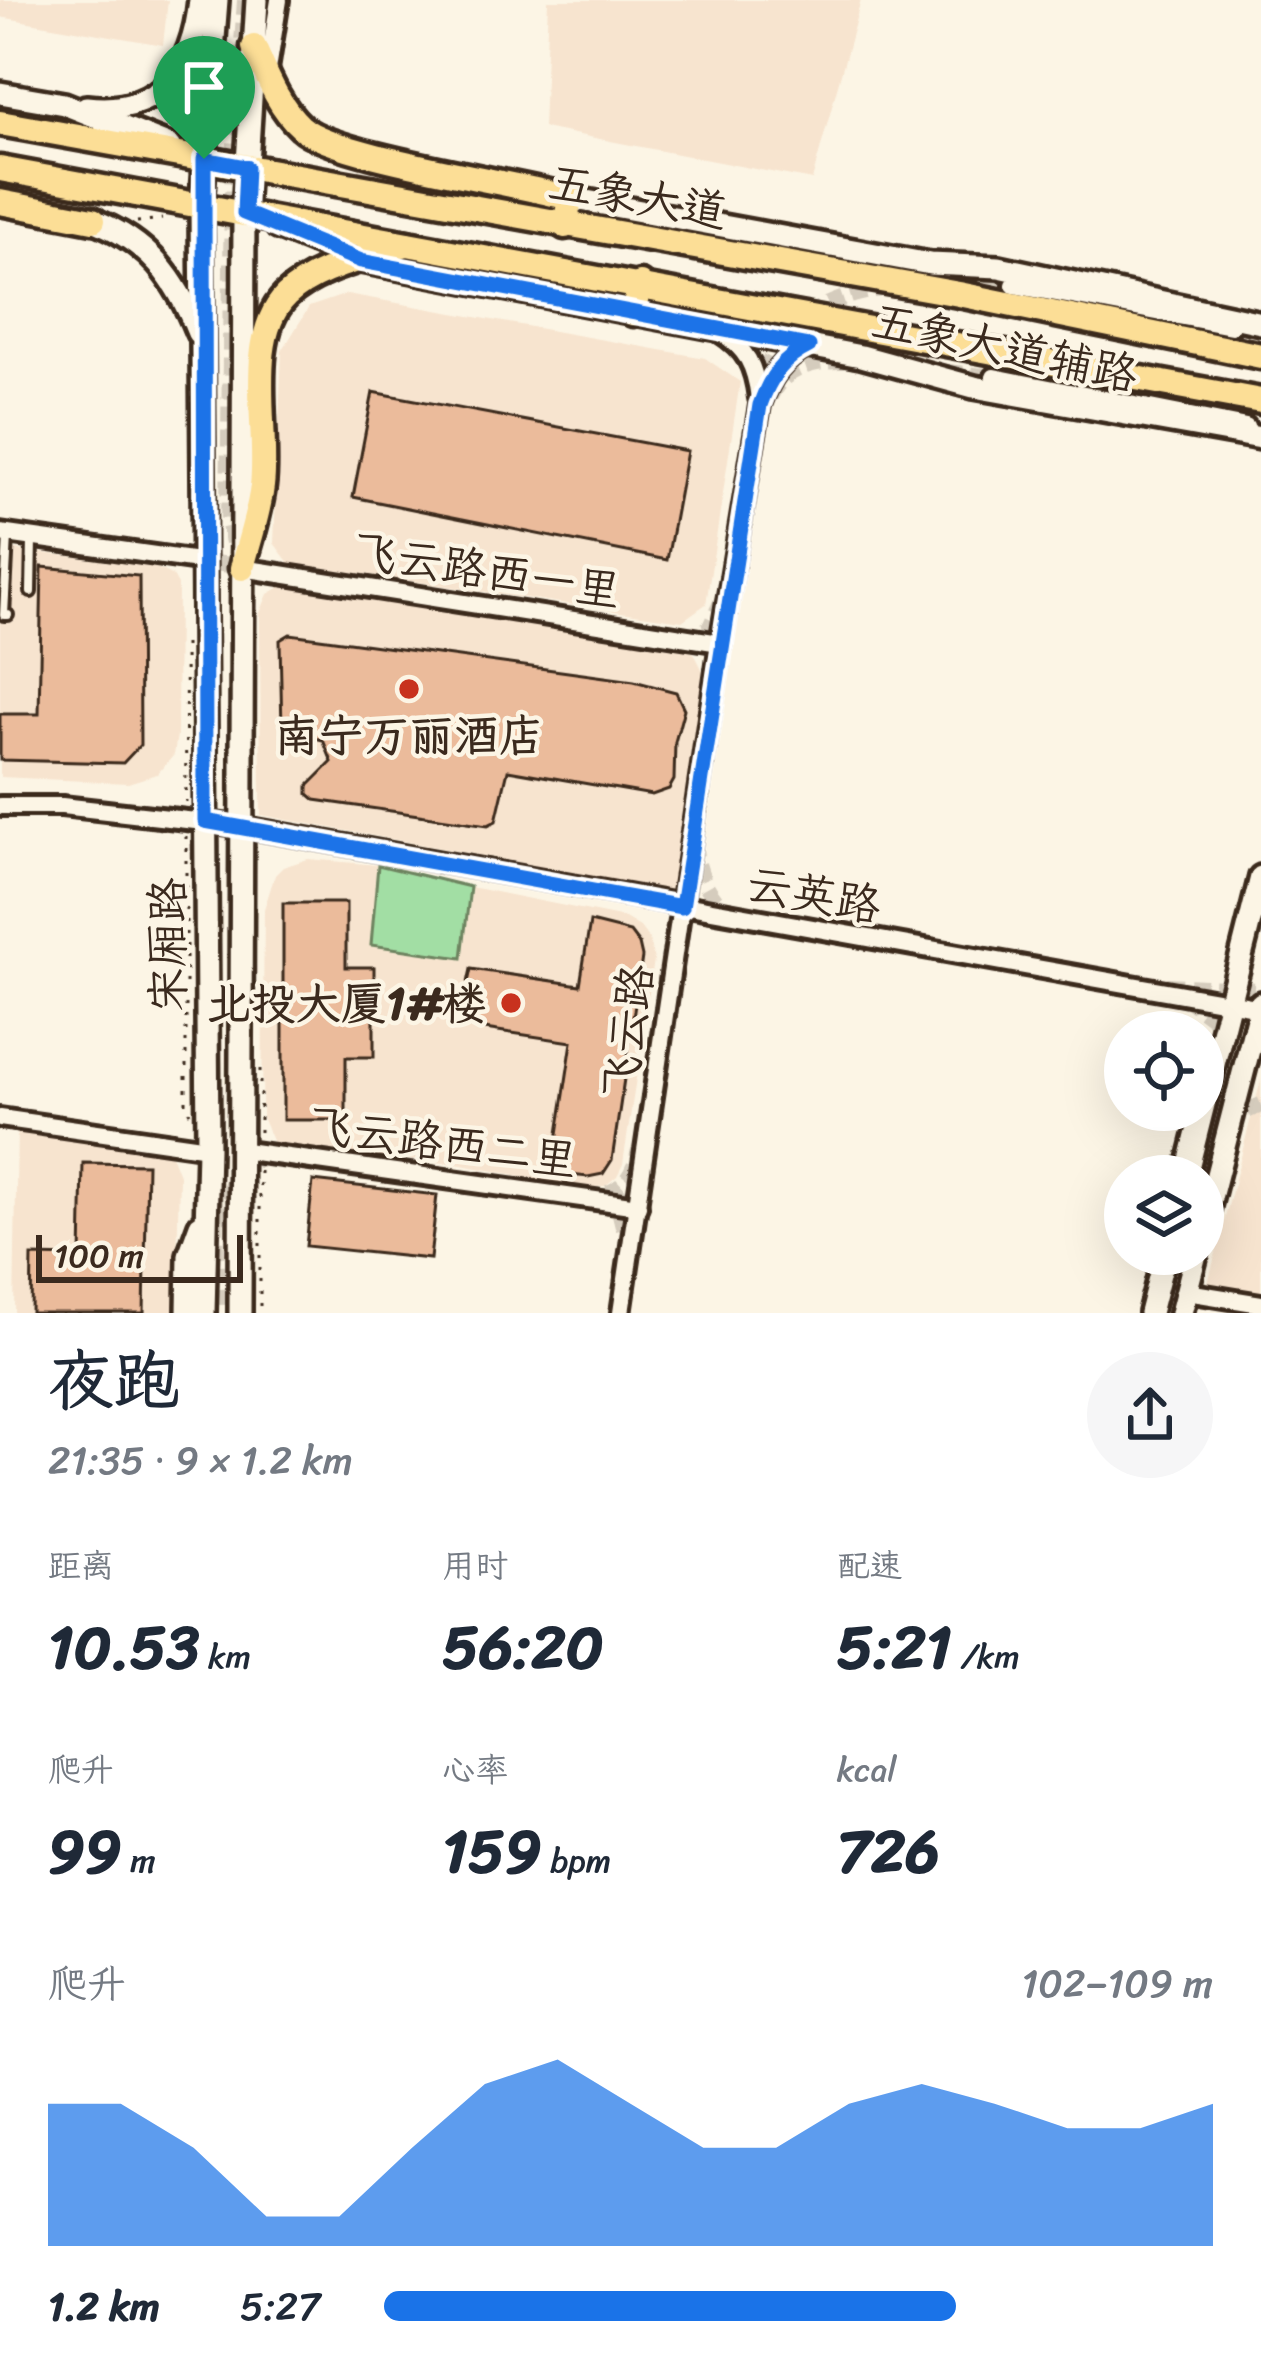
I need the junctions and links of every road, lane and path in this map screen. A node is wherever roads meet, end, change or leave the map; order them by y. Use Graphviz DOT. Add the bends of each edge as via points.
graph roads {
  1 [pos="200,0"];
  2 [pos="217,0"];
  3 [pos="257,0"];
  4 [pos="279,0"];
  5 [pos="254,46"];
  6 [pos="267,76"];
  7 [pos="0,93"];
  8 [pos="64,104"];
  9 [pos="250,109"];
  10 [pos="0,123"];
  11 [pos="204,159"];
  12 [pos="246,167"];
  13 [pos="0,169"];
  14 [pos="570,198"];
  15 [pos="0,202"];
  16 [pos="201,206"];
  17 [pos="244,213"];
  18 [pos="169,217"];
  19 [pos="93,220"];
  20 [pos="133,221"];
  21 [pos="565,226"];
  22 [pos="409,243"];
  23 [pos="361,261"];
  24 [pos="640,284"];
  25 [pos="1014,285"];
  26 [pos="633,313"];
  27 [pos="715,328"];
  28 [pos="1259,343"];
  29 [pos="202,344"];
  30 [pos="809,346"];
  31 [pos="994,377"];
  32 [pos="1261,401"];
  33 [pos="760,405"];
  34 [pos="1261,438"];
  35 [pos="4,534"];
  36 [pos="32,537"];
  37 [pos="205,562"];
  38 [pos="242,568"];
  39 [pos="0,589"];
  40 [pos="31,592"];
  41 [pos="8,615"];
  42 [pos="720,643"];
  43 [pos="0,806"];
  44 [pos="205,821"];
  45 [pos="240,826"];
  46 [pos="1261,877"];
  47 [pos="682,907"];
  48 [pos="1231,1003"];
  49 [pos="1261,1006"];
  50 [pos="0,1118"];
  51 [pos="208,1148"];
  52 [pos="239,1150"];
  53 [pos="1191,1155"];
  54 [pos="1222,1155"];
  55 [pos="638,1206"];
  56 [pos="206,1208"];
  57 [pos="1160,1275"];
  58 [pos="1184,1302"];
  59 [pos="1261,1304"];
  60 [pos="188,1313"];
  61 [pos="204,1313"];
  62 [pos="240,1313"];
  63 [pos="621,1313"];
  64 [pos="1150,1313"];
  1 -- 8 [label="main road" via="194,46 162,88 124,105"];
  2 -- 11 [label="main road, 宋厢路"];
  3 -- 5 [label="main road, 宋厢路"];
  4 -- 6 [label="street"];
  5 -- 6 [label="main road"];
  5 -- 9 [label="main road, 宋厢路"];
  6 -- 9 [label="street"];
  6 -- 14 [label="main road" via="302,129 326,142"];
  7 -- 8 [label="main road"];
  8 -- 11 [label="main road"];
  9 -- 12 [label="main road, 宋厢路"];
  10 -- 11 [label="main road, 五象大道"];
  11 -- 12 [label="main road, 五象大道"];
  11 -- 16 [label="main road, 宋厢路"];
  12 -- 17 [label="main road, 宋厢路"];
  12 -- 21 [label="main road, 五象大道"];
  13 -- 16 [label="main road, 五象大道"];
  14 -- 21 [label="main road"];
  14 -- 28 [label="main road, 五象大道辅路" via="930,264 999,267"];
  15 -- 19 [label="main road"];
  16 -- 17 [label="main road, 五象大道"];
  16 -- 29 [label="main road, 宋厢路"];
  17 -- 22 [label="main road, 五象大道"];
  17 -- 23 [label="main road, 五象大道辅路"];
  17 -- 38 [label="main road, 宋厢路"];
  18 -- 20 [label="path"];
  19 -- 29 [label="main road" via="148,250 172,276"];
  21 -- 28 [label="main road, 五象大道"];
  22 -- 23 [label="main road"];
  22 -- 24 [label="main road, 五象大道"];
  23 -- 26 [label="main road, 五象大道辅路"];
  23 -- 38 [label="main road" via="310,278 273,313 263,351 262,485"];
  24 -- 26 [label="main road"];
  24 -- 32 [label="main road, 五象大道"];
  25 -- 28 [label="street"];
  26 -- 27 [label="main road, 五象大道辅路"];
  27 -- 30 [label="main road, 五象大道辅路"];
  27 -- 33 [label="street, 飞云路" via="753,363"];
  29 -- 37 [label="main road, 宋厢路"];
  30 -- 33 [label="street, 飞云路" via="776,371"];
  30 -- 34 [label="main road, 五象大道辅路" via="974,387"];
  31 -- 34 [label="street" via="1242,424"];
  33 -- 42 [label="street, 飞云路"];
  35 -- 36 [label="street"];
  35 -- 39 [label="lane"];
  35 -- 41 [label="lane"];
  36 -- 37 [label="street"];
  36 -- 40 [label="lane"];
  37 -- 44 [label="main road, 宋厢路"];
  38 -- 42 [label="street, 飞云路西一里"];
  38 -- 45 [label="main road, 宋厢路"];
  42 -- 47 [label="street, 飞云路"];
  43 -- 44 [label="street, 云英路"];
  44 -- 45 [label="street, 云英路"];
  44 -- 51 [label="main road, 宋厢路"];
  45 -- 47 [label="street, 云英路"];
  45 -- 52 [label="main road, 宋厢路"];
  46 -- 48 [label="main road"];
  47 -- 48 [label="street, 云英路"];
  47 -- 55 [label="street, 飞云路"];
  48 -- 49 [label="street, 云英路"];
  48 -- 53 [label="main road"];
  49 -- 54 [label="main road"];
  50 -- 51 [label="street"];
  51 -- 56 [label="main road, 宋厢路"];
  52 -- 55 [label="street, 飞云路西二里"];
  52 -- 62 [label="main road, 宋厢路"];
  55 -- 63 [label="street, 飞云路"];
  56 -- 60 [label="main road" via="189,1255"];
  56 -- 61 [label="main road, 宋厢路"];
  57 -- 64 [label="main road"];
  58 -- 59 [label="street"];
}
